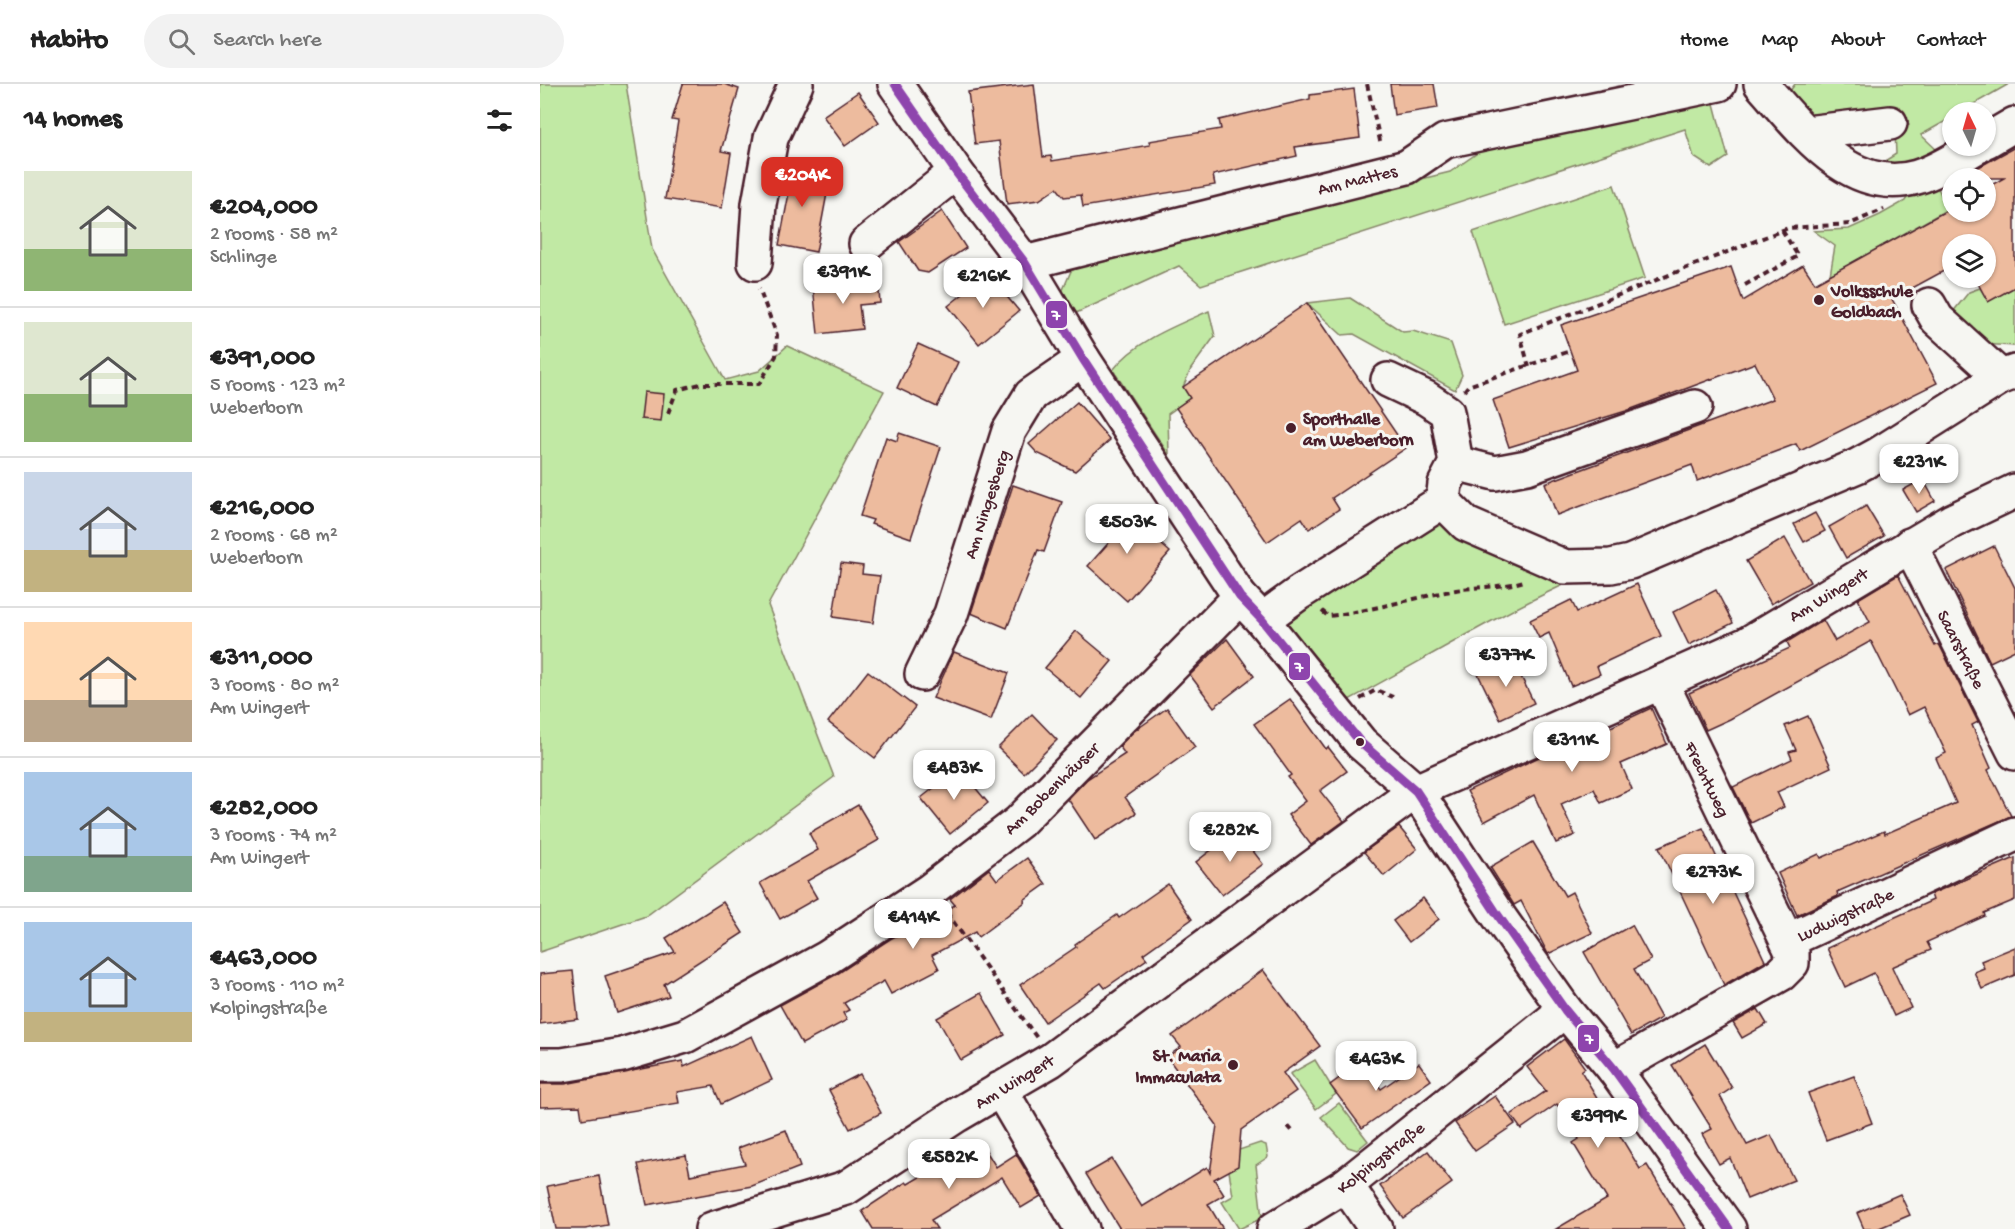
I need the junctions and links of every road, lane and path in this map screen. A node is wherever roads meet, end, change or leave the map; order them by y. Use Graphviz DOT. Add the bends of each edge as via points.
graph roads {
  1 [pos="796,84"];
  2 [pos="896,84"];
  3 [pos="1367,84"];
  4 [pos="1719,84"];
  5 [pos="1761,84"];
  6 [pos="1890,123"];
  7 [pos="2015,124"];
  8 [pos="1806,133"];
  9 [pos="1996,135"];
  10 [pos="1960,156"];
  11 [pos="956,172"];
  12 [pos="1385,172"];
  13 [pos="1886,208"];
  14 [pos="1782,230"];
  15 [pos="866,244"];
  16 [pos="755,263"];
  17 [pos="1025,263"];
  18 [pos="1745,285"];
  19 [pos="1929,305"];
  20 [pos="1570,351"];
  21 [pos="1083,359"];
  22 [pos="1529,367"];
  23 [pos="2008,374"];
  24 [pos="1388,380"];
  25 [pos="1695,407"];
  26 [pos="1447,412"];
  27 [pos="668,413"];
  28 [pos="1456,463"];
  29 [pos="2015,491"];
  30 [pos="1443,501"];
  31 [pos="1910,545"];
  32 [pos="1565,567"];
  33 [pos="1299,593"];
  34 [pos="1251,609"];
  35 [pos="922,674"];
  36 [pos="1661,681"];
  37 [pos="2015,753"];
  38 [pos="1416,791"];
  39 [pos="2015,834"];
  40 [pos="929,891"];
  41 [pos="1787,941"];
  42 [pos="1565,1010"];
  43 [pos="1051,1060"];
  44 [pos="540,1065"];
  45 [pos="1614,1069"];
  46 [pos="1000,1089"];
  47 [pos="1288,1126"];
  48 [pos="1294,1133"];
  49 [pos="1346,1185"];
  50 [pos="712,1229"];
  51 [pos="1082,1229"];
  52 [pos="1274,1229"];
  53 [pos="1376,1229"];
  54 [pos="1729,1229"];
  1 -- 16 [label="street" via="771,138 759,204"];
  2 -- 11 [label="street"];
  3 -- 12 [label="path"];
  4 -- 12 [label="street, Am Mattes" via="1445,141 1407,167"];
  5 -- 8 [label="street"];
  6 -- 8 [label="street"];
  7 -- 9 [label="street"];
  8 -- 10 [label="street" via="1848,169 1877,180 1914,178"];
  11 -- 15 [label="street"];
  11 -- 17 [label="street"];
  12 -- 17 [label="street, Am Mattes"];
  13 -- 14 [label="path" via="1850,224"];
  14 -- 18 [label="path" via="1798,255"];
  14 -- 22 [label="path" via="1520,334"];
  16 -- 27 [label="path" via="758,287 777,335 776,356 759,384 700,384 677,390"];
  17 -- 21 [label="street"];
  19 -- 23 [label="street" via="1937,319"];
  20 -- 22 [label="path"];
  21 -- 34 [label="street"];
  21 -- 35 [label="street, Am Ningesberg" via="1031,395 1009,431 951,614"];
  22 -- 26 [label="path" via="1468,386"];
  23 -- 32 [label="street" via="1879,454 1837,474 1630,562"];
  24 -- 26 [label="street"];
  25 -- 28 [label="street" via="1527,467 1495,473"];
  26 -- 28 [label="street"];
  28 -- 30 [label="street" via="1445,484"];
  29 -- 31 [label="street, Am Wingert"];
  30 -- 32 [label="street" via="1466,524"];
  30 -- 33 [label="street, Am Bobenhäuser"];
  31 -- 36 [label="street, Am Wingert" via="1747,644"];
  31 -- 37 [label="street, Saarstraße"];
  32 -- 33 [label="path" via="1512,585 1459,590 1329,616"];
  33 -- 34 [label="street, Am Bobenhäuser"];
  34 -- 38 [label="street" via="1361,743"];
  34 -- 40 [label="street, Am Bobenhäuser" via="1019,822"];
  36 -- 38 [label="street, Am Wingert"];
  36 -- 41 [label="street, Frechtweg"];
  38 -- 42 [label="street"];
  38 -- 43 [label="street, Am Wingert"];
  39 -- 41 [label="street, Ludwigstraße"];
  40 -- 43 [label="path"];
  40 -- 44 [label="street, Am Bobenhäuser" via="827,958 685,1036 622,1055"];
  41 -- 45 [label="street, Ludwigstraße" via="1792,963 1781,974"];
  42 -- 45 [label="street"];
  42 -- 49 [label="street, Kolpingstraße"];
  43 -- 46 [label="street, Am Wingert"];
  45 -- 54 [label="street"];
  46 -- 50 [label="street, Am Wingert" via="846,1188"];
  46 -- 51 [label="street"];
  47 -- 48 [label="path"];
  49 -- 52 [label="street, Kolpingstraße"];
  49 -- 53 [label="street"];
}
